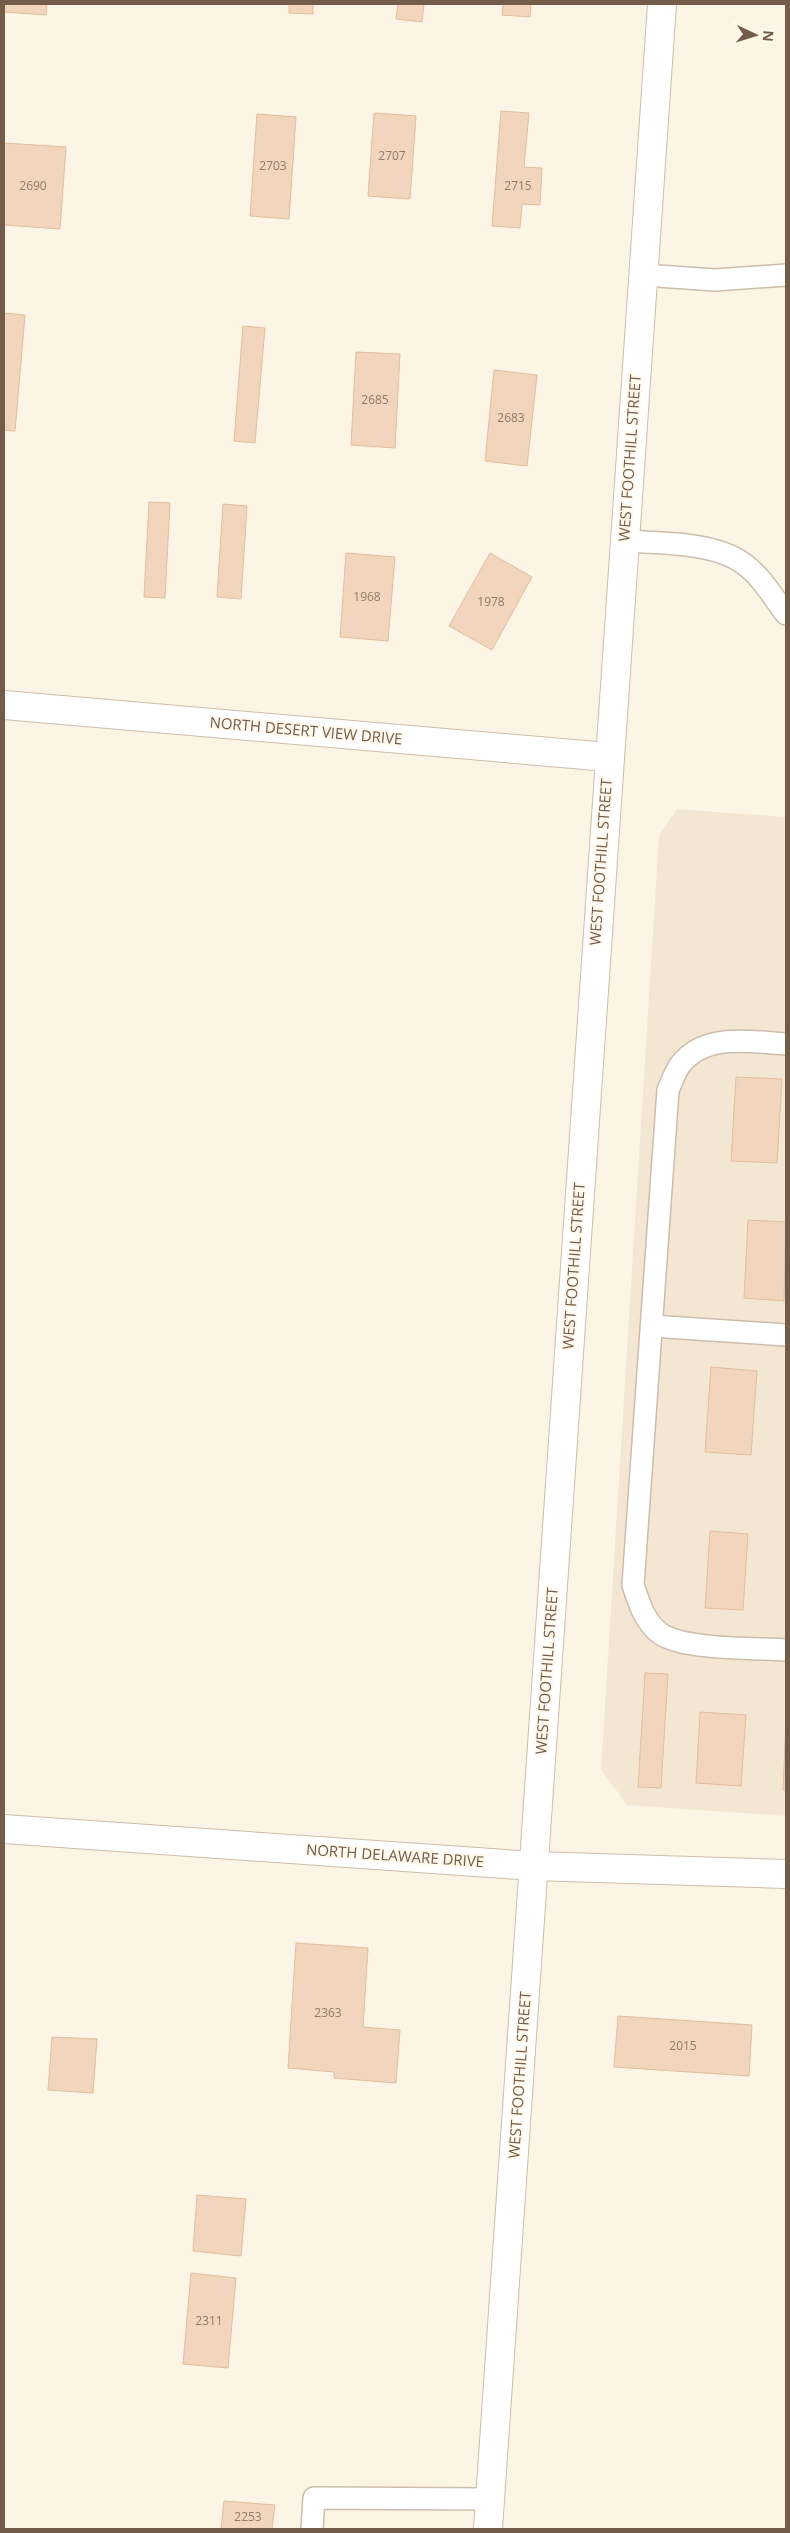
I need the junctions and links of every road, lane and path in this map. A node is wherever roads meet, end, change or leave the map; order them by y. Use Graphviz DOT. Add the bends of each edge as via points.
graph roads {
  1 [pos="662,4"];
  2 [pos="786,274"];
  3 [pos="643,275"];
  4 [pos="624,541"];
  5 [pos="786,614"];
  6 [pos="4,705"];
  7 [pos="608,757"];
  8 [pos="786,1044"];
  9 [pos="652,1326"];
  10 [pos="786,1335"];
  11 [pos="786,1650"];
  12 [pos="4,1829"];
  13 [pos="534,1866"];
  14 [pos="786,1874"];
  15 [pos="490,2498"];
  16 [pos="312,2529"];
  17 [pos="488,2529"];
  1 -- 3 [label="street, WEST FOOTHILL STREET"];
  2 -- 3 [label="lane" via="715,280"];
  3 -- 4 [label="street, WEST FOOTHILL STREET"];
  4 -- 5 [label="lane" via="696,546 732,557 754,572"];
  4 -- 7 [label="street, WEST FOOTHILL STREET"];
  6 -- 7 [label="street, NORTH DESERT VIEW DRIVE"];
  7 -- 13 [label="street, WEST FOOTHILL STREET"];
  8 -- 9 [label="lane" via="734,1041 707,1044 681,1065 668,1090"];
  9 -- 10 [label="lane"];
  9 -- 11 [label="lane" via="633,1585 642,1612 662,1634 690,1644"];
  12 -- 13 [label="street, NORTH DELAWARE DRIVE"];
  13 -- 14 [label="street, NORTH DELAWARE DRIVE"];
  13 -- 15 [label="street, WEST FOOTHILL STREET"];
  15 -- 16 [label="lane" via="314,2498"];
  15 -- 17 [label="street, WEST FOOTHILL STREET"];
}
